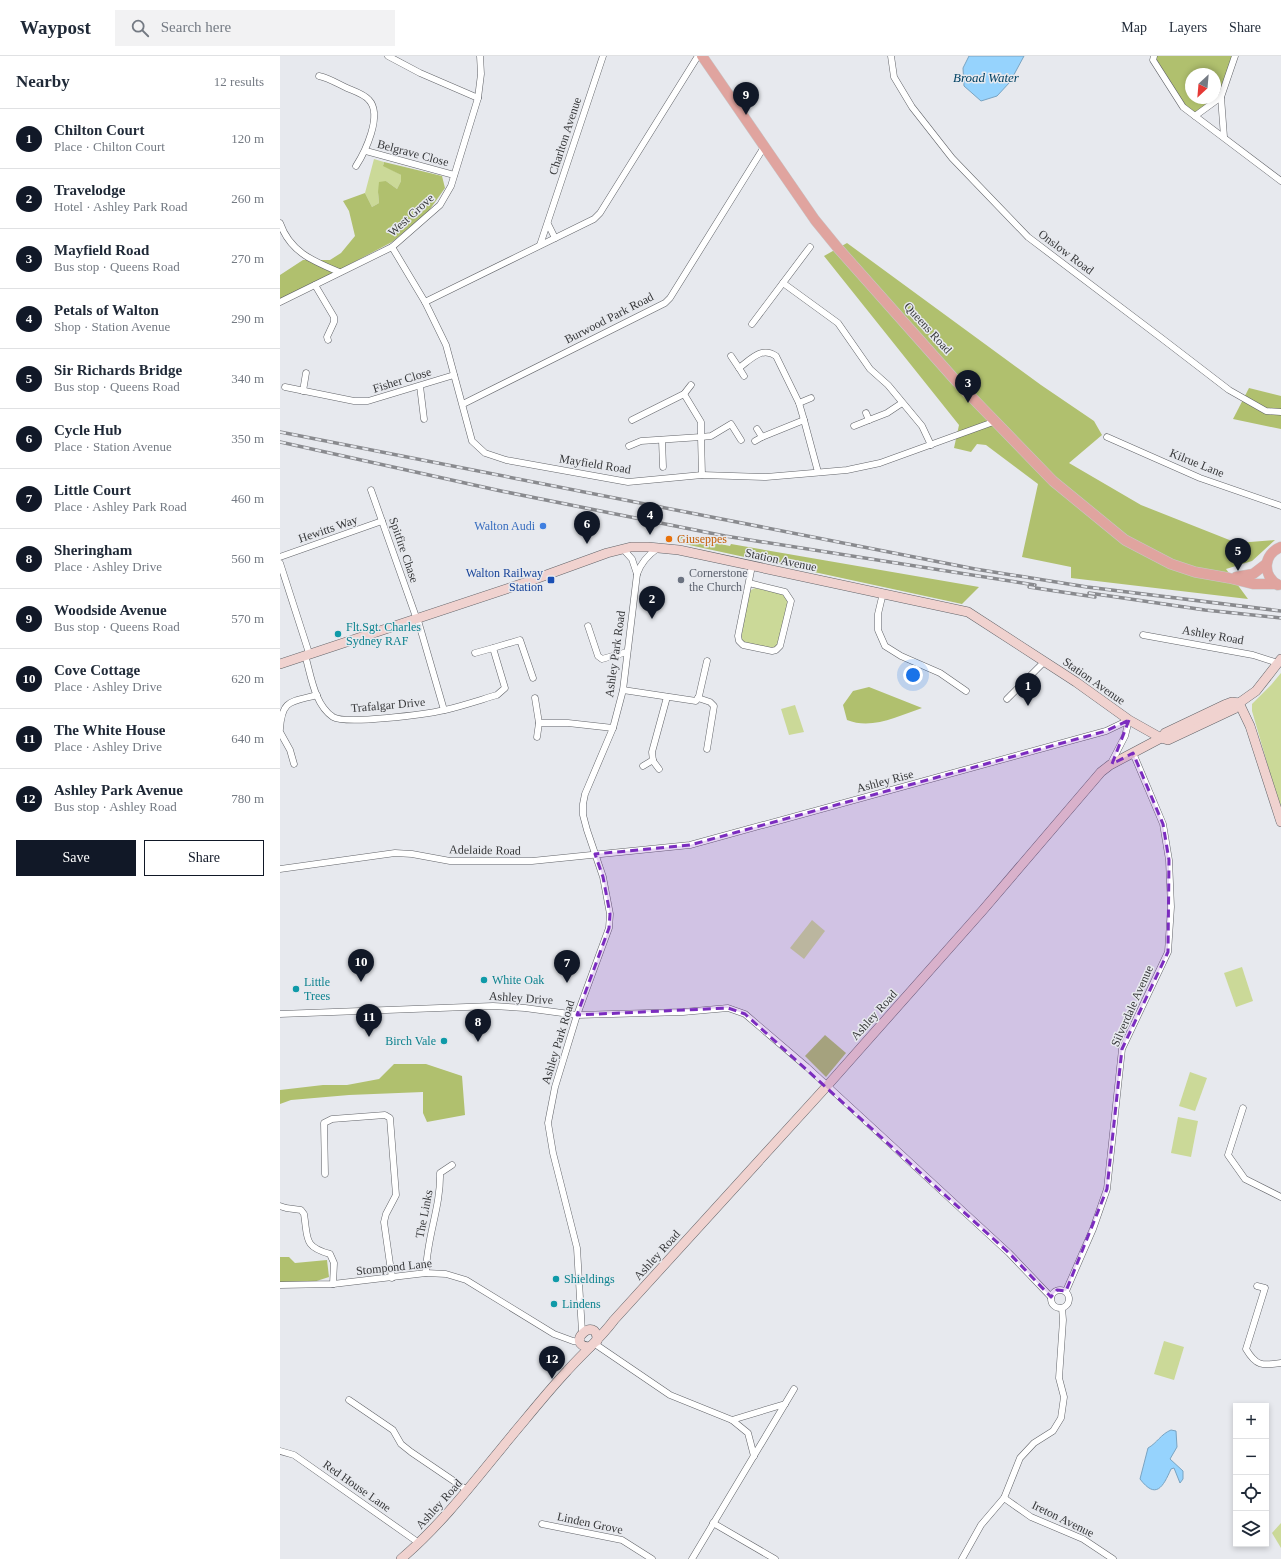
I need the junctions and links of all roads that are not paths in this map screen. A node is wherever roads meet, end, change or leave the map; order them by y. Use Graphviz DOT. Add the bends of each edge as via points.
graph roads {
  1 [pos="388,56"];
  2 [pos="480,56"];
  3 [pos="603,56"];
  4 [pos="698,56"];
  5 [pos="702,56"];
  6 [pos="891,56"];
  7 [pos="1235,56"];
  8 [pos="1153,58"];
  9 [pos="319,76"];
  10 [pos="1221,97"];
  11 [pos="478,98"];
  12 [pos="1211,104"];
  13 [pos="1195,116"];
  14 [pos="1224,136"];
  15 [pos="764,147"];
  16 [pos="366,151"];
  17 [pos="356,166"];
  18 [pos="454,175"];
  19 [pos="1281,181"];
  20 [pos="280,223"];
  21 [pos="548,224"];
  22 [pos="286,238"];
  23 [pos="555,238"];
  24 [pos="280,242"];
  25 [pos="540,245"];
  26 [pos="392,247"];
  27 [pos="810,247"];
  28 [pos="339,272"];
  29 [pos="783,283"];
  30 [pos="315,284"];
  31 [pos="280,302"];
  32 [pos="425,302"];
  33 [pos="752,324"];
  34 [pos="328,340"];
  35 [pos="731,356"];
  36 [pos="739,368"];
  37 [pos="306,373"];
  38 [pos="454,375"];
  39 [pos="744,376"];
  40 [pos="691,385"];
  41 [pos="420,386"];
  42 [pos="285,387"];
  43 [pos="303,391"];
  44 [pos="684,394"];
  45 [pos="810,398"];
  46 [pos="799,403"];
  47 [pos="902,403"];
  48 [pos="463,404"];
  49 [pos="1281,412"];
  50 [pos="866,413"];
  51 [pos="424,419"];
  52 [pos="632,420"];
  53 [pos="804,420"];
  54 [pos="870,420"];
  55 [pos="996,421"];
  56 [pos="854,426"];
  57 [pos="757,429"];
  58 [pos="762,436"];
  59 [pos="701,437"];
  60 [pos="1107,437"];
  61 [pos="662,440"];
  62 [pos="741,440"];
  63 [pos="755,441"];
  64 [pos="931,445"];
  65 [pos="629,446"];
  66 [pos="663,467"];
  67 [pos="818,472"];
  68 [pos="702,475"];
  69 [pos="371,490"];
  70 [pos="1281,506"];
  71 [pos="382,521"];
  72 [pos="1281,547"];
  73 [pos="658,548"];
  74 [pos="623,549"];
  75 [pos="280,557"];
  76 [pos="280,563"];
  77 [pos="1266,564"];
  78 [pos="752,566"];
  79 [pos="637,574"];
  80 [pos="1230,578"];
  81 [pos="749,583"];
  82 [pos="1279,585"];
  83 [pos="883,593"];
  84 [pos="417,617"];
  85 [pos="588,626"];
  86 [pos="1143,635"];
  87 [pos="493,648"];
  88 [pos="627,652"];
  89 [pos="475,653"];
  90 [pos="307,654"];
  91 [pos="707,661"];
  92 [pos="1045,661"];
  93 [pos="1279,661"];
  94 [pos="280,664"];
  95 [pos="533,678"];
  96 [pos="623,690"];
  97 [pos="966,691"];
  98 [pos="316,695"];
  99 [pos="534,698"];
  100 [pos="667,698"];
  101 [pos="698,698"];
  102 [pos="1007,699"];
  103 [pos="1239,703"];
  104 [pos="444,710"];
  105 [pos="1129,720"];
  106 [pos="539,723"];
  107 [pos="613,728"];
  108 [pos="280,729"];
  109 [pos="280,732"];
  110 [pos="537,737"];
  111 [pos="1161,738"];
  112 [pos="707,748"];
  113 [pos="1133,753"];
  114 [pos="653,760"];
  115 [pos="294,764"];
  116 [pos="1110,765"];
  117 [pos="643,766"];
  118 [pos="659,769"];
  119 [pos="1281,822"];
  120 [pos="595,854"];
  121 [pos="280,869"];
  122 [pos="280,1014"];
  123 [pos="577,1015"];
  124 [pos="827,1086"];
  125 [pos="1243,1108"];
  126 [pos="452,1165"];
  127 [pos="325,1174"];
  128 [pos="1281,1197"];
  129 [pos="280,1206"];
  130 [pos="426,1273"];
  131 [pos="392,1278"];
  132 [pos="333,1284"];
  133 [pos="280,1285"];
  134 [pos="1257,1286"];
  135 [pos="1066,1291"];
  136 [pos="1051,1297"];
  137 [pos="1062,1308"];
  138 [pos="588,1338"];
  139 [pos="1281,1363"];
  140 [pos="794,1388"];
  141 [pos="349,1400"];
  142 [pos="785,1404"];
  143 [pos="732,1420"];
  144 [pos="280,1451"];
  145 [pos="754,1456"];
  146 [pos="467,1490"];
  147 [pos="1004,1498"];
  148 [pos="713,1523"];
  149 [pos="542,1524"];
  150 [pos="419,1543"];
  151 [pos="401,1559"];
  152 [pos="652,1559"];
  153 [pos="692,1559"];
  154 [pos="775,1559"];
  155 [pos="962,1559"];
  156 [pos="1113,1559"];
  1 -- 11 [label="street"];
  2 -- 11 [label="street, West Grove"];
  3 -- 21 [label="street, Charlton Avenue"];
  4 -- 23 [label="street" via="600,213 594,219"];
  5 -- 15 [label="main road, Queens Road"];
  6 -- 49 [label="street, Onslow Road" via="894,77 912,108 952,158 1028,237 1229,390 1266,411"];
  7 -- 10 [label="street"];
  8 -- 13 [label="street" via="1183,107"];
  9 -- 16 [label="street, Belgrave Close" via="369,100 374,117"];
  10 -- 14 [label="street"];
  11 -- 18 [label="street, West Grove"];
  12 -- 13 [label="street"];
  13 -- 14 [label="street"];
  14 -- 19 [label="street"];
  15 -- 48 [label="street, Burwood Park Road" via="665,303"];
  15 -- 55 [label="main road, Queens Road" via="837,247 957,382"];
  16 -- 17 [label="street, Belgrave Close"];
  16 -- 18 [label="street, Belgrave Close"];
  18 -- 26 [label="street, West Grove" via="448,193 440,205"];
  20 -- 22 [label="street"];
  21 -- 23 [label="street"];
  21 -- 25 [label="street, Charlton Avenue"];
  22 -- 24 [label="street"];
  22 -- 28 [label="street" via="315,262"];
  23 -- 25 [label="street"];
  25 -- 32 [label="street"];
  26 -- 28 [label="street, West Grove"];
  26 -- 32 [label="street, Mayfield Road"];
  27 -- 29 [label="street"];
  28 -- 30 [label="street, West Grove"];
  29 -- 33 [label="street"];
  29 -- 47 [label="street" via="838,324 870,369 888,385"];
  30 -- 31 [label="street, West Grove"];
  30 -- 34 [label="street" via="334,317"];
  32 -- 38 [label="street, Mayfield Road" via="446,345"];
  35 -- 36 [label="street"];
  36 -- 39 [label="street"];
  36 -- 46 [label="street" via="762,351 770,352 776,356"];
  37 -- 43 [label="street"];
  38 -- 41 [label="street, Fisher Close"];
  38 -- 48 [label="street, Mayfield Road"];
  40 -- 44 [label="street"];
  41 -- 43 [label="street, Fisher Close" via="376,400 360,402"];
  41 -- 51 [label="street"];
  42 -- 43 [label="street, Fisher Close"];
  44 -- 52 [label="street"];
  44 -- 59 [label="street" via="701,422"];
  45 -- 46 [label="street"];
  46 -- 53 [label="street"];
  47 -- 54 [label="street"];
  47 -- 64 [label="street" via="922,426"];
  48 -- 68 [label="street, Mayfield Road" via="467,426 475,445 485,453 506,460 617,482"];
  50 -- 54 [label="street"];
  53 -- 58 [label="street"];
  53 -- 67 [label="street"];
  54 -- 56 [label="street"];
  55 -- 64 [label="street, Mayfield Road"];
  55 -- 80 [label="main road, Queens Road" via="1053,481 1125,540 1152,556 1182,569"];
  57 -- 58 [label="street"];
  58 -- 63 [label="street"];
  59 -- 61 [label="street"];
  59 -- 62 [label="street" via="711,436 730,424"];
  59 -- 68 [label="street"];
  60 -- 70 [label="street, Kilrue Lane" via="1200,478"];
  61 -- 65 [label="street" via="641,440"];
  61 -- 66 [label="street"];
  64 -- 67 [label="street, Mayfield Road" via="880,463 847,470"];
  67 -- 68 [label="street, Mayfield Road" via="766,477"];
  69 -- 71 [label="street, Spitfire Chase"];
  71 -- 75 [label="street, Hewitts Way"];
  71 -- 84 [label="street, Spitfire Chase"];
  72 -- 77 [label="main road, Queens Road" via="1272,553"];
  73 -- 74 [label="main road, Station Avenue"];
  73 -- 78 [label="main road, Station Avenue"];
  73 -- 79 [label="street, Ashley Park Road" via="648,555"];
  74 -- 79 [label="street" via="632,559"];
  74 -- 84 [label="main road, Station Avenue"];
  76 -- 90 [label="street, Trafalgar Drive"];
  77 -- 80 [label="main road, Queens Road" via="1253,574"];
  77 -- 82 [label="main road" via="1271,580"];
  78 -- 81 [label="street"];
  78 -- 83 [label="main road, Station Avenue"];
  79 -- 88 [label="street, Ashley Park Road"];
  80 -- 82 [label="main road, Queens Road" via="1253,584"];
  81 -- 81 [label="street" via="785,592 789,596 791,601 782,639 776,650 739,641"];
  83 -- 92 [label="main road, Station Avenue" via="968,612"];
  83 -- 97 [label="street" via="878,614 878,630 885,646 940,673"];
  84 -- 90 [label="main road, Station Avenue"];
  84 -- 104 [label="street, Spitfire Chase"];
  85 -- 88 [label="street" via="598,656 602,659"];
  86 -- 93 [label="street, Ashley Road"];
  87 -- 89 [label="street"];
  87 -- 95 [label="street" via="520,640"];
  87 -- 104 [label="street" via="505,688 501,693"];
  88 -- 96 [label="street, Ashley Park Road"];
  90 -- 94 [label="main road, Station Avenue"];
  90 -- 98 [label="street, Trafalgar Drive"];
  91 -- 101 [label="street"];
  92 -- 102 [label="street"];
  92 -- 105 [label="main road, Station Avenue"];
  93 -- 103 [label="main road, Ashley Road" via="1256,691"];
  96 -- 100 [label="street"];
  96 -- 107 [label="street, Ashley Park Road"];
  98 -- 104 [label="street, Trafalgar Drive" via="324,708 339,720 368,720"];
  98 -- 108 [label="street" via="285,706"];
  99 -- 106 [label="street"];
  100 -- 101 [label="street" via="696,701"];
  100 -- 114 [label="street" via="652,752"];
  101 -- 112 [label="street" via="714,706"];
  103 -- 111 [label="main road, Ashley Road" via="1234,709 1168,740"];
  103 -- 119 [label="main road" via="1250,726"];
  105 -- 111 [label="main road, Station Avenue"];
  105 -- 116 [label="street" via="1125,736"];
  105 -- 120 [label="street, Ashley Rise" via="1106,731 690,844"];
  106 -- 107 [label="street"];
  106 -- 110 [label="street"];
  107 -- 120 [label="street, Ashley Park Road" via="586,790 583,804 583,815"];
  109 -- 115 [label="street"];
  111 -- 113 [label="main road, Ashley Road"];
  113 -- 116 [label="main road, Ashley Road"];
  113 -- 135 [label="street, Silverdale Avenue" via="1163,824 1169,860 1171,907 1168,952 1122,1049 1107,1189"];
  114 -- 117 [label="street"];
  114 -- 118 [label="street"];
  116 -- 124 [label="main road, Ashley Road" via="1091,783 983,910"];
  120 -- 121 [label="street, Adelaide Road" via="532,861 474,862 395,853"];
  120 -- 123 [label="street, Ashley Park Road" via="603,877 610,914 609,928"];
  122 -- 123 [label="street, Ashley Drive" via="493,1006"];
  123 -- 124 [label="street, Ashley Drive" via="728,1008 745,1014"];
  123 -- 138 [label="street, Ashley Park Road" via="555,1087 548,1123 576,1248 580,1314"];
  124 -- 136 [label="street" via="1009,1253"];
  124 -- 138 [label="main road, Ashley Road" via="614,1320"];
  125 -- 128 [label="street" via="1228,1155 1245,1179"];
  126 -- 130 [label="street, The Links" via="440,1173 440,1190 426,1257"];
  127 -- 131 [label="street" via="323,1132 326,1121 385,1115 390,1118 396,1195 384,1222"];
  129 -- 132 [label="street" via="301,1210 304,1214 309,1243 318,1251 330,1254 334,1263"];
  130 -- 131 [label="street, Stompond Lane"];
  130 -- 138 [label="street, Stompond Lane" via="446,1274 466,1280 554,1334 566,1338"];
  131 -- 132 [label="street, Stompond Lane"];
  132 -- 133 [label="street, Stompond Lane"];
  134 -- 139 [label="street" via="1264,1288 1246,1349 1254,1361 1266,1366"];
  135 -- 136 [label="street" via="1057,1290"];
  135 -- 137 [label="street" via="1070,1299 1068,1305"];
  136 -- 137 [label="street" via="1054,1306"];
  137 -- 147 [label="street" via="1059,1378 1064,1397 1061,1418 1054,1431 1034,1443 1020,1458"];
  138 -- 143 [label="street, Stompond Lane" via="670,1395"];
  138 -- 146 [label="main road, Ashley Road" via="568,1370"];
  140 -- 142 [label="street"];
  141 -- 146 [label="street" via="392,1430 411,1452"];
  142 -- 143 [label="street"];
  142 -- 145 [label="street"];
  143 -- 145 [label="street, Stompond Lane" via="748,1433"];
  144 -- 150 [label="street, Red House Lane" via="294,1455"];
  145 -- 148 [label="street"];
  146 -- 150 [label="main road, Ashley Road"];
  147 -- 155 [label="street" via="982,1524"];
  147 -- 156 [label="street, Ireton Avenue" via="1031,1517 1083,1539"];
  148 -- 153 [label="street"];
  148 -- 154 [label="street"];
  149 -- 152 [label="street, Linden Grove" via="622,1540"];
  150 -- 151 [label="main road, Ashley Road"];
}
